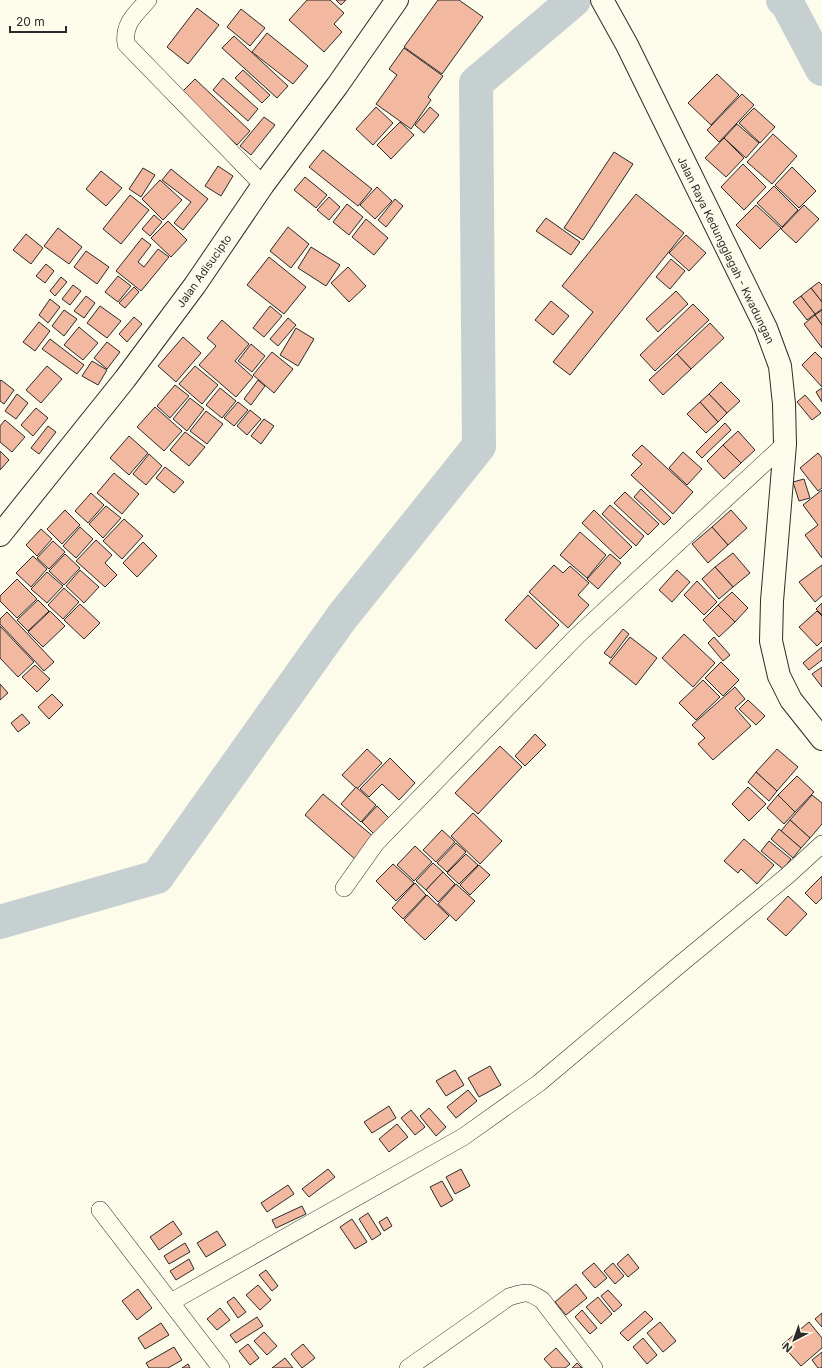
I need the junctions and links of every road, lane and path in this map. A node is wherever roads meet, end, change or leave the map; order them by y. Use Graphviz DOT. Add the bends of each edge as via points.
graph roads {
  1 [pos="148,0"];
  2 [pos="397,0"];
  3 [pos="602,0"];
  4 [pos="263,185"];
  5 [pos="785,444"];
  6 [pos="0,535"];
  7 [pos="822,739"];
  8 [pos="822,844"];
  9 [pos="344,888"];
  10 [pos="100,1210"];
  11 [pos="171,1302"];
  12 [pos="220,1368"];
  13 [pos="408,1368"];
  14 [pos="594,1368"];
  1 -- 4 [label="street" via="126,28 126,44"];
  2 -- 4 [label="main road, Jalan Adisucipto"];
  3 -- 5 [label="main road, Jalan Raya Kedungglagah - Kwadungan" via="627,45 766,328 780,366"];
  4 -- 6 [label="main road, Jalan Adisucipto" via="195,285"];
  5 -- 7 [label="main road, Jalan Raya Kedungglagah - Kwadungan" via="771,641 779,676 791,700"];
  5 -- 9 [label="street" via="577,636 376,843"];
  8 -- 11 [label="street" via="539,1083 463,1137"];
  10 -- 11 [label="street"];
  11 -- 12 [label="street"];
  13 -- 14 [label="street" via="509,1297 530,1293 542,1300"];
}
